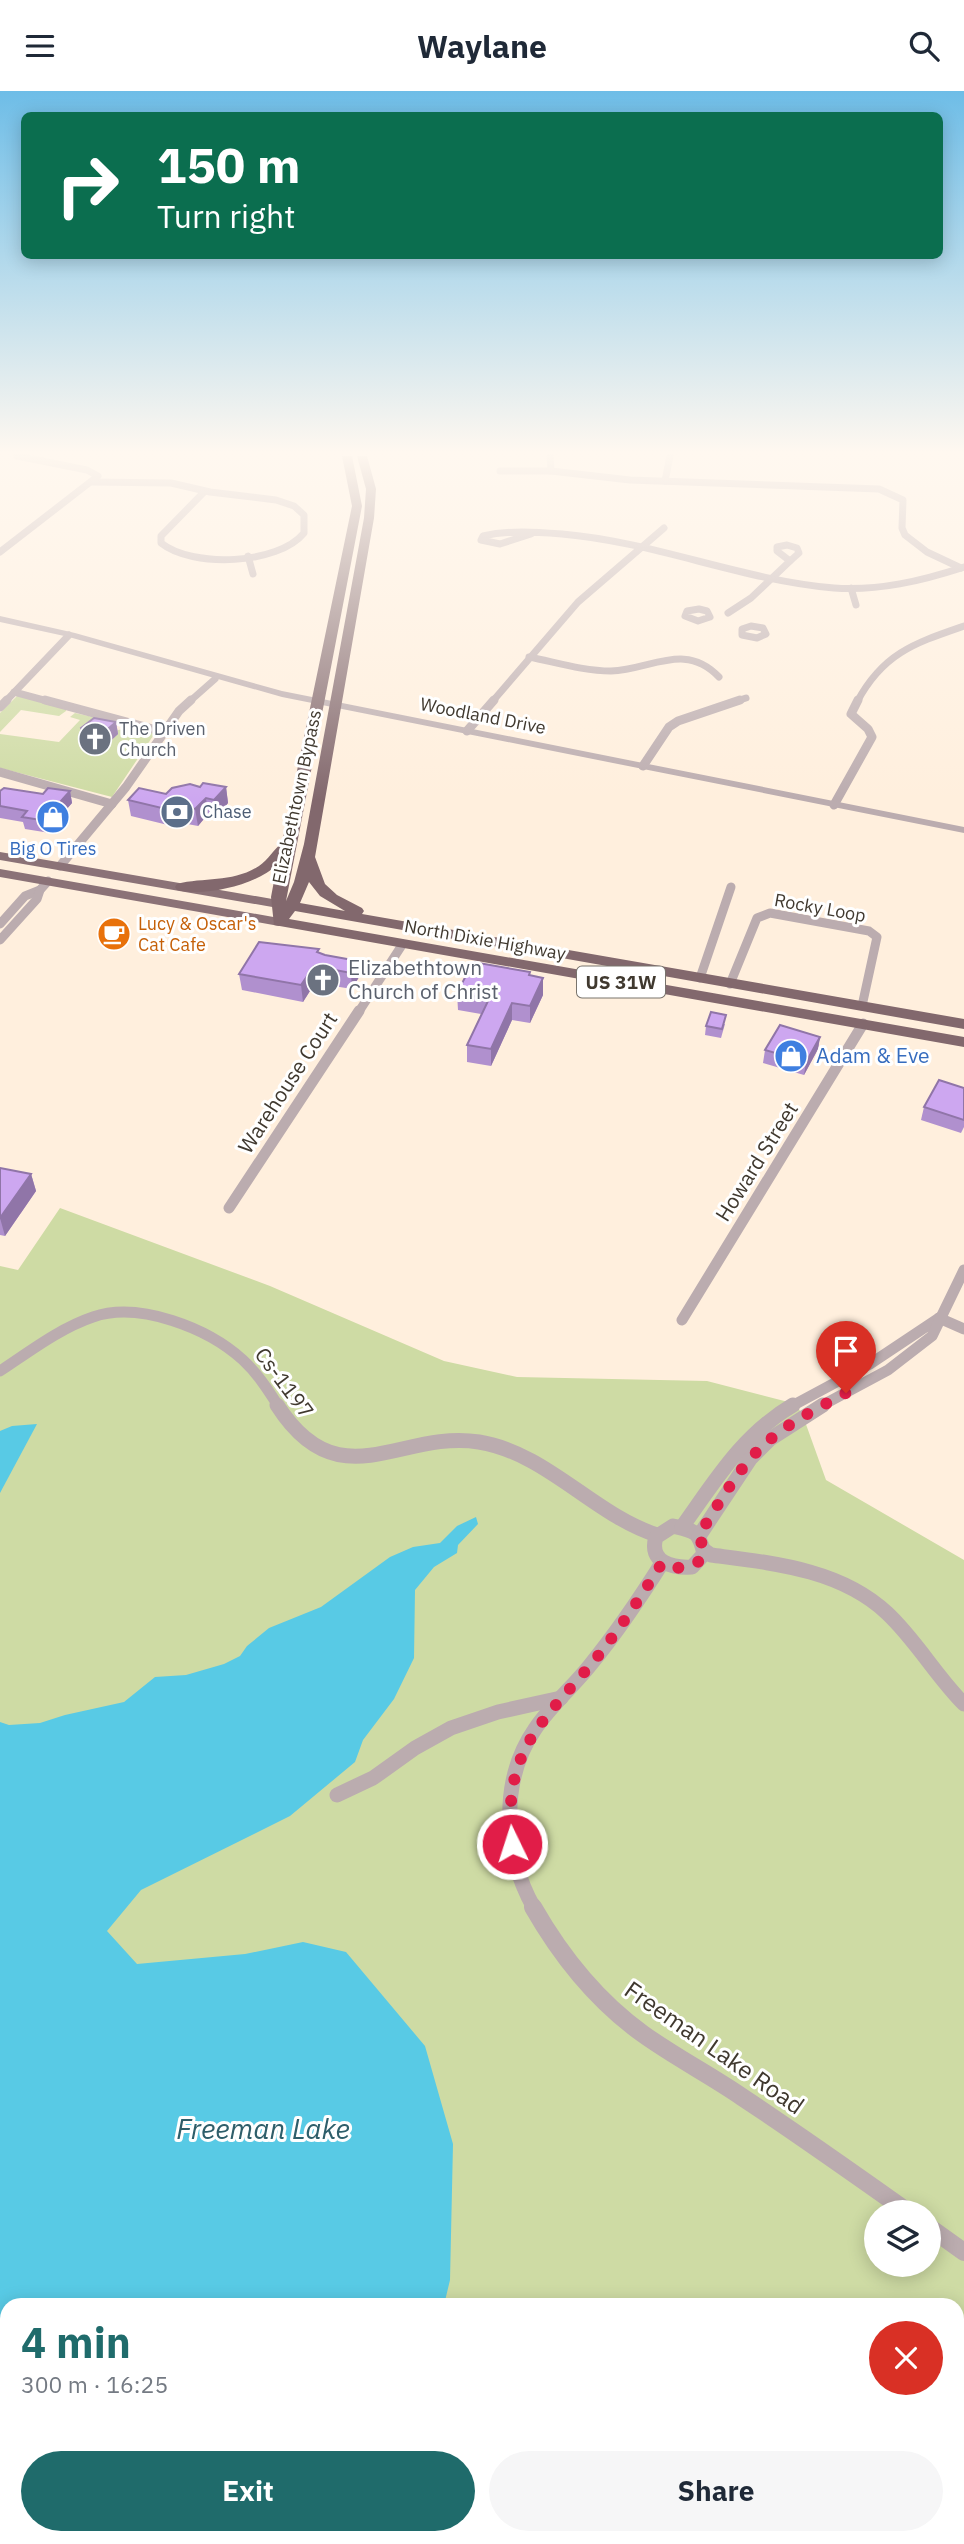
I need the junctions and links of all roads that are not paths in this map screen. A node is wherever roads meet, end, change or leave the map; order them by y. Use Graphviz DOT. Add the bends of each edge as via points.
graph roads {
  1 [pos="252,570"];
  2 [pos="344,570"];
  3 [pos="360,570"];
  4 [pos="616,570"];
  5 [pos="746,570"];
  6 [pos="781,570"];
  7 [pos="953,570"];
  8 [pos="253,574"];
  9 [pos="774,577"];
  10 [pos="851,588"];
  11 [pos="856,605"];
  12 [pos="710,614"];
  13 [pos="728,614"];
  14 [pos="0,619"];
  15 [pos="747,627"];
  16 [pos="964,627"];
  17 [pos="69,635"];
  18 [pos="530,657"];
  19 [pos="719,677"];
  20 [pos="215,678"];
  21 [pos="14,692"];
  22 [pos="746,698"];
  23 [pos="0,707"];
  24 [pos="467,731"];
  25 [pos="164,732"];
  26 [pos="643,766"];
  27 [pos="0,772"];
  28 [pos="111,804"];
  29 [pos="834,805"];
  30 [pos="964,830"];
  31 [pos="290,836"];
  32 [pos="311,844"];
  33 [pos="0,856"];
  34 [pos="0,865"];
  35 [pos="60,866"];
  36 [pos="0,873"];
  37 [pos="44,886"];
  38 [pos="179,887"];
  39 [pos="731,887"];
  40 [pos="285,905"];
  41 [pos="384,921"];
  42 [pos="279,922"];
  43 [pos="0,924"];
  44 [pos="355,937"];
  45 [pos="0,940"];
  46 [pos="401,945"];
  47 [pos="538,948"];
  48 [pos="571,974"];
  49 [pos="699,978"];
  50 [pos="730,984"];
  51 [pos="778,992"];
  52 [pos="701,996"];
  53 [pos="862,1006"];
  54 [pos="863,1024"];
  55 [pos="964,1024"];
  56 [pos="964,1035"];
  57 [pos="964,1042"];
  58 [pos="229,1208"];
  59 [pos="964,1270"];
  60 [pos="939,1318"];
  61 [pos="682,1319"];
  62 [pos="964,1329"];
  63 [pos="0,1371"];
  64 [pos="682,1527"];
  65 [pos="657,1535"];
  66 [pos="699,1535"];
  67 [pos="704,1551"];
  68 [pos="662,1563"];
  69 [pos="562,1698"];
  70 [pos="964,1704"];
  71 [pos="337,1795"];
  72 [pos="891,2200"];
  73 [pos="941,2236"];
  74 [pos="964,2252"];
  1 -- 8 [label="street"];
  2 -- 31 [label="highway, Elizabethtown Bypass"];
  3 -- 32 [label="highway, Elizabethtown Bypass"];
  4 -- 18 [label="street" via="578,602"];
  5 -- 9 [label="street"];
  6 -- 9 [label="street"];
  7 -- 10 [label="street" via="902,584"];
  9 -- 10 [label="street"];
  9 -- 13 [label="street"];
  10 -- 11 [label="street"];
  12 -- 13 [label="street"];
  13 -- 15 [label="street"];
  14 -- 17 [label="street, Woodland Drive"];
  16 -- 29 [label="street" via="894,657 878,670 851,714 872,737"];
  17 -- 20 [label="street, Woodland Drive"];
  17 -- 21 [label="street"];
  18 -- 19 [label="street" via="612,671 690,657 708,663"];
  18 -- 24 [label="street"];
  20 -- 24 [label="street, Woodland Drive"];
  20 -- 25 [label="street" via="179,711"];
  21 -- 23 [label="street"];
  21 -- 25 [label="street"];
  22 -- 26 [label="street" via="678,721"];
  24 -- 26 [label="street, Woodland Drive"];
  25 -- 28 [label="street"];
  26 -- 29 [label="street, Woodland Drive"];
  27 -- 28 [label="street"];
  28 -- 35 [label="street"];
  29 -- 30 [label="street, Woodland Drive"];
  31 -- 38 [label="highway" via="278,860 260,873 232,882"];
  31 -- 40 [label="highway, Elizabethtown Bypass"];
  32 -- 40 [label="highway, Elizabethtown Bypass" via="301,884"];
  32 -- 41 [label="highway, North Dixie Highway" via="312,875 324,892"];
  33 -- 35 [label="main road, US 31W"];
  34 -- 35 [label="main road"];
  35 -- 38 [label="main road, US 31W"];
  36 -- 37 [label="main road, North Dixie Highway / US 31W"];
  37 -- 38 [label="main road" via="62,877 82,876 161,889"];
  37 -- 42 [label="main road, North Dixie Highway / US 31W"];
  37 -- 43 [label="street" via="25,896"];
  37 -- 45 [label="street"];
  38 -- 40 [label="main road, US 31W"];
  39 -- 49 [label="street"];
  40 -- 41 [label="highway, US 31W"];
  40 -- 42 [label="highway, Elizabethtown Bypass"];
  41 -- 47 [label="highway, North Dixie Highway / US 31W"];
  42 -- 44 [label="highway, North Dixie Highway / US 31W"];
  44 -- 46 [label="highway, North Dixie Highway / US 31W"];
  44 -- 47 [label="highway" via="390,935 514,954"];
  46 -- 48 [label="highway, North Dixie Highway / US 31W"];
  46 -- 58 [label="street, Warehouse Court"];
  47 -- 49 [label="highway, North Dixie Highway / US 31W"];
  48 -- 51 [label="highway" via="587,967 740,994"];
  48 -- 52 [label="highway, North Dixie Highway / US 31W"];
  49 -- 50 [label="highway, North Dixie Highway / US 31W"];
  50 -- 51 [label="highway, North Dixie Highway / US 31W"];
  50 -- 53 [label="street, Rocky Loop" via="757,918 767,913 793,917 869,931 877,937"];
  51 -- 53 [label="highway, North Dixie Highway / US 31W"];
  52 -- 54 [label="highway, North Dixie Highway / US 31W"];
  52 -- 56 [label="highway" via="787,1005"];
  53 -- 55 [label="highway, North Dixie Highway / US 31W"];
  54 -- 57 [label="highway, North Dixie Highway / US 31W"];
  54 -- 61 [label="street, Howard Street"];
  59 -- 60 [label="street"];
  60 -- 62 [label="street"];
  60 -- 64 [label="street" via="887,1354 756,1430"];
  60 -- 66 [label="street" via="932,1336 888,1370 770,1439 750,1459"];
  63 -- 65 [label="street, Cs-1197" via="90,1317 118,1310 140,1311 240,1354 291,1427 324,1450 376,1457 448,1442 480,1441 513,1453 635,1528"];
  64 -- 65 [label="street"];
  64 -- 66 [label="street"];
  65 -- 68 [label="street" via="654,1550"];
  66 -- 67 [label="street"];
  67 -- 68 [label="street" via="692,1567 672,1568"];
  67 -- 70 [label="street" via="820,1574 858,1591 888,1614"];
  68 -- 69 [label="street, Freeman Lake Road" via="615,1635"];
  69 -- 71 [label="street" via="451,1728 373,1778"];
  69 -- 72 [label="street, Freeman Lake Road" via="535,1729 522,1753 512,1788 510,1825 516,1863 529,1899 569,1962 629,2024"];
  73 -- 74 [label="street"];
}
